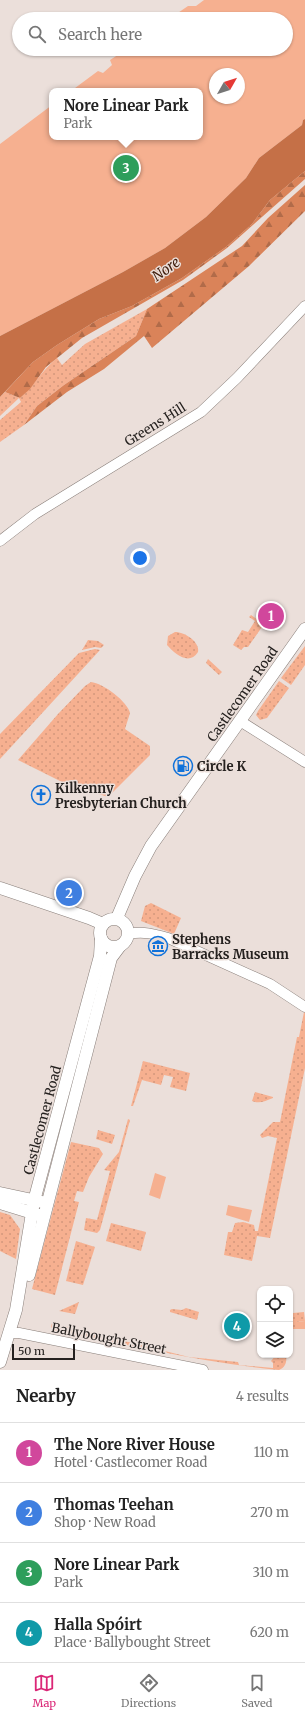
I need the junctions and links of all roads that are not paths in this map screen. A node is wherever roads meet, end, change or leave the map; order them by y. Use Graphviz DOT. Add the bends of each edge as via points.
graph roads {
  1 [pos="305,306"];
  2 [pos="0,541"];
  3 [pos="305,629"];
  4 [pos="240,721"];
  5 [pos="305,762"];
  6 [pos="0,888"];
  7 [pos="117,918"];
  8 [pos="103,924"];
  9 [pos="129,934"];
  10 [pos="101,938"];
  11 [pos="120,946"];
  12 [pos="305,1007"];
  13 [pos="0,1193"];
  14 [pos="40,1202"];
  15 [pos="0,1203"];
  16 [pos="38,1215"];
  17 [pos="9,1333"];
  18 [pos="0,1362"];
  19 [pos="203,1370"];
  1 -- 2 [label="street, Greens Hill" via="237,378 200,412 35,514"];
  3 -- 4 [label="main road, Castlecomer Road"];
  4 -- 5 [label="street"];
  4 -- 7 [label="main road, Castlecomer Road" via="151,846"];
  6 -- 8 [label="main road"];
  7 -- 8 [label="main road"];
  7 -- 9 [label="main road" via="125,922"];
  8 -- 10 [label="main road"];
  9 -- 11 [label="main road"];
  9 -- 12 [label="street" via="140,932 168,938 270,984"];
  10 -- 11 [label="main road" via="109,946"];
  10 -- 14 [label="main road, Castlecomer Road" via="100,956"];
  11 -- 14 [label="main road, Castlecomer Road" via="111,958"];
  13 -- 14 [label="main road"];
  14 -- 16 [label="main road, Castlecomer Road"];
  15 -- 16 [label="main road"];
  16 -- 17 [label="main road, Castlecomer Road" via="26,1283"];
  17 -- 18 [label="main road, Castlecomer Road"];
  17 -- 19 [label="street, Ballybought Street"];
}
